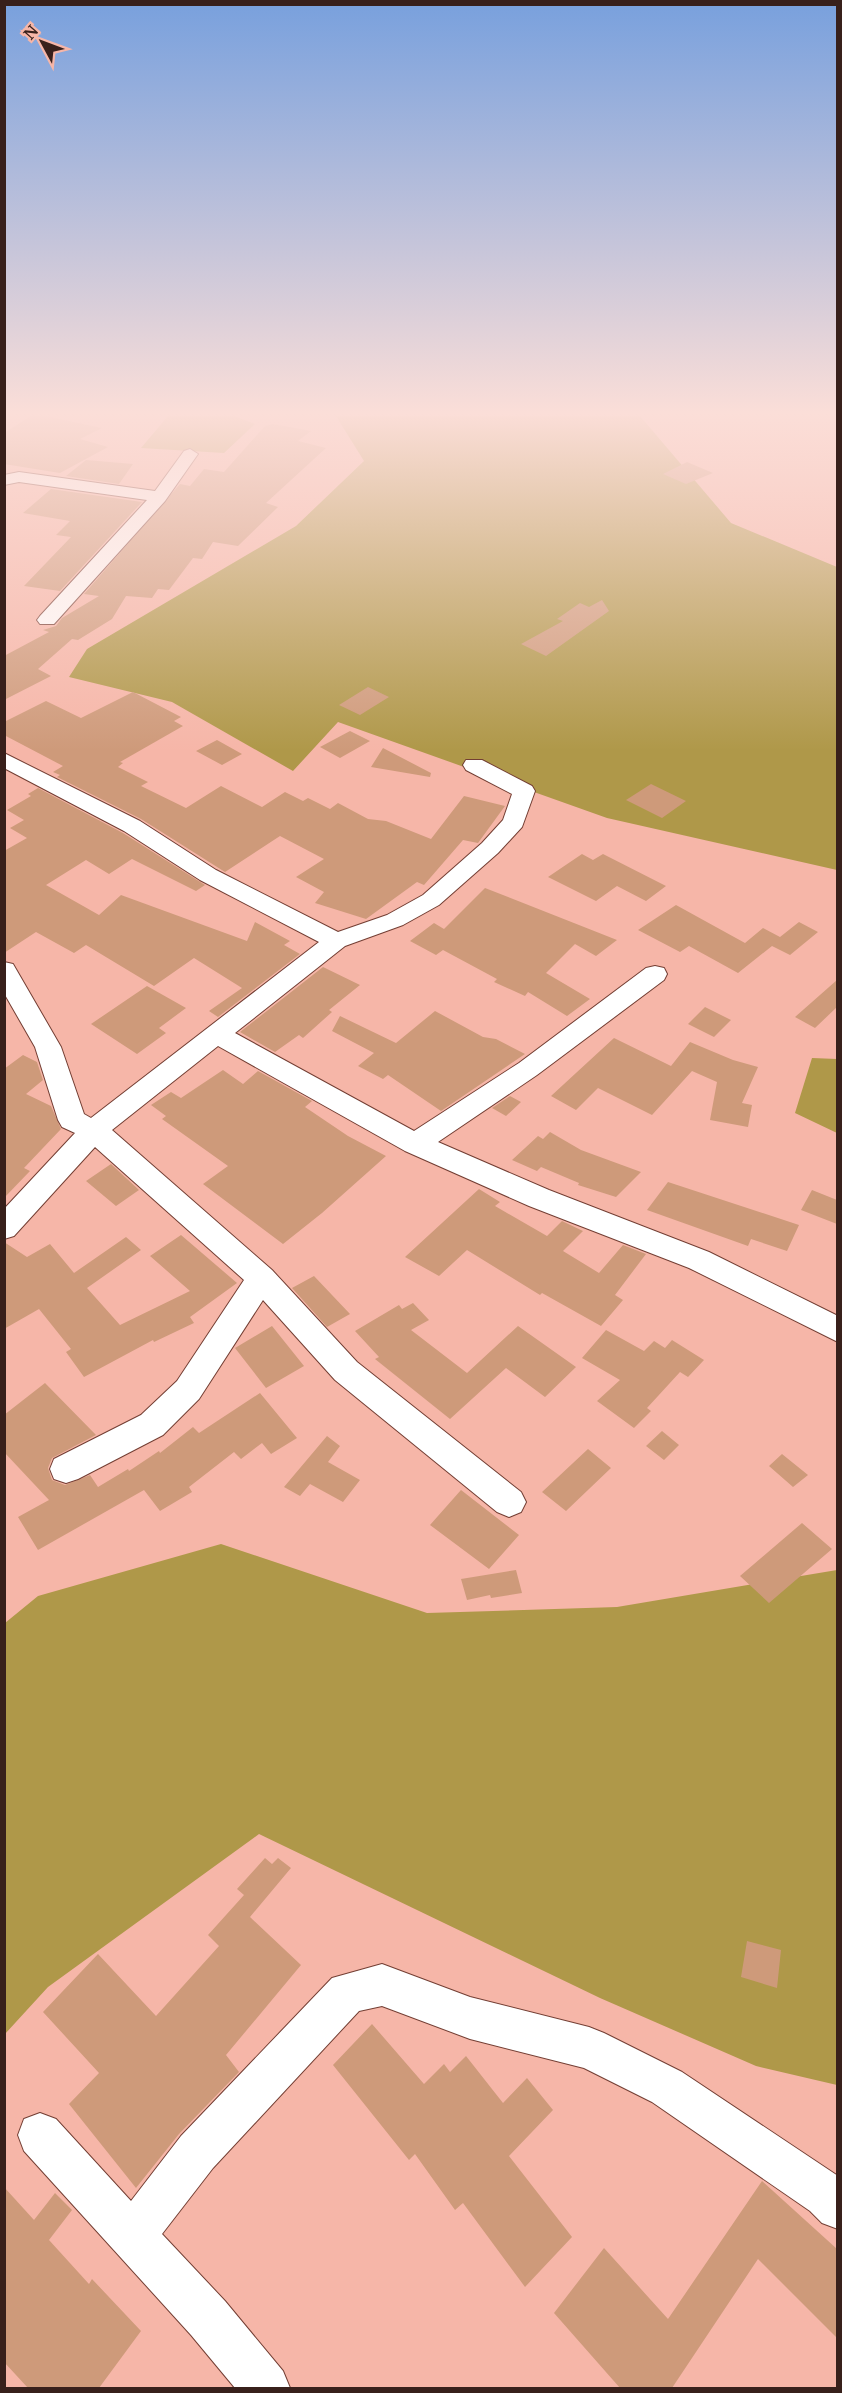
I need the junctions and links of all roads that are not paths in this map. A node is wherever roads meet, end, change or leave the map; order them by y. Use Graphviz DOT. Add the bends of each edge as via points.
graph roads {
  1 [pos="131,528"];
  2 [pos="47,620"];
  3 [pos="6,762"];
  4 [pos="474,765"];
  5 [pos="336,941"];
  6 [pos="4,970"];
  7 [pos="655,974"];
  8 [pos="219,1035"];
  9 [pos="94,1130"];
  10 [pos="415,1144"];
  11 [pos="4,1228"];
  12 [pos="261,1278"];
  13 [pos="837,1330"];
  14 [pos="66,1469"];
  15 [pos="509,1502"];
  16 [pos="40,2135"];
  17 [pos="837,2207"];
  18 [pos="132,2237"];
  19 [pos="266,2388"];
  1 -- 2 [label="street"];
  3 -- 5 [label="street" via="132,826 208,875"];
  4 -- 5 [label="street" via="524,791 514,822 431,900 395,920"];
  5 -- 8 [label="street"];
  6 -- 9 [label="street" via="48,1047 72,1120"];
  7 -- 10 [label="street" via="528,1069"];
  8 -- 9 [label="street"];
  8 -- 10 [label="street"];
  9 -- 11 [label="street"];
  9 -- 12 [label="street"];
  10 -- 13 [label="street" via="539,1198 699,1260"];
  12 -- 14 [label="street" via="188,1390 152,1425"];
  12 -- 15 [label="street" via="346,1371"];
  16 -- 18 [label="street"];
  17 -- 18 [label="street" via="826,2195 667,2087 589,2048 470,2018 382,1985 347,1993 339,2001 197,2152"];
  18 -- 19 [label="street" via="208,2318"];
}
